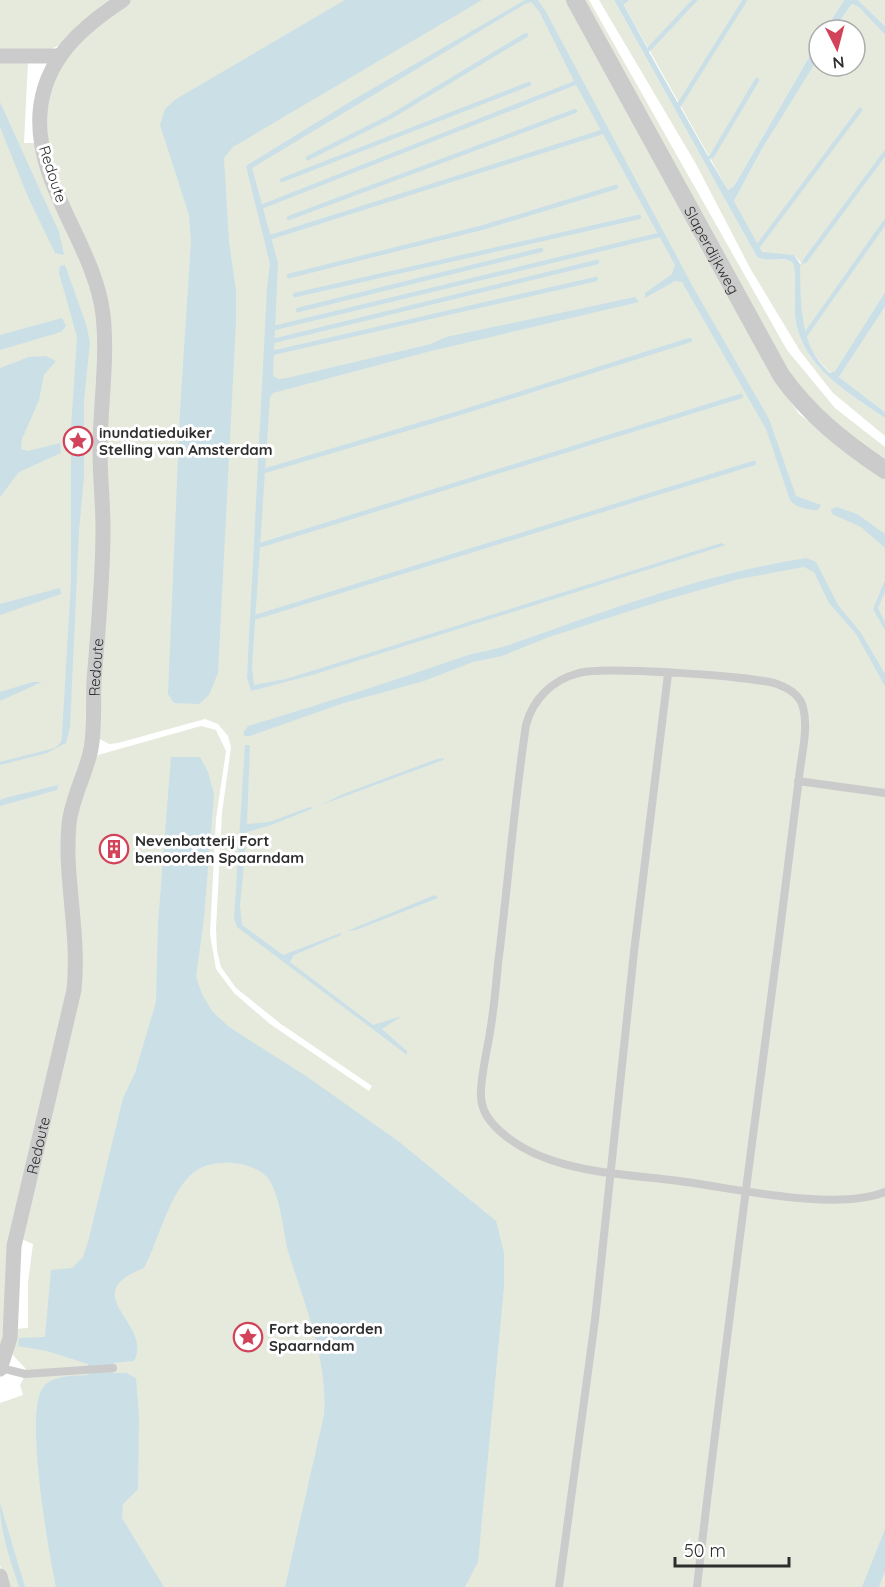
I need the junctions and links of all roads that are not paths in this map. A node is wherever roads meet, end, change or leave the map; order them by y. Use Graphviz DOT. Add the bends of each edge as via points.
graph roads {
  1 [pos="123,0"];
  2 [pos="575,0"];
  3 [pos="0,56"];
  4 [pos="59,56"];
  5 [pos="885,470"];
  6 [pos="668,674"];
  7 [pos="798,782"];
  8 [pos="885,793"];
  9 [pos="610,1172"];
  10 [pos="746,1190"];
  11 [pos="885,1192"];
  12 [pos="113,1368"];
  13 [pos="0,1369"];
  14 [pos="0,1576"];
  15 [pos="3,1587"];
  16 [pos="559,1587"];
  17 [pos="697,1587"];
  1 -- 4 [label="street, Redoute" via="85,27"];
  2 -- 5 [label="street, Slaperdijkweg" via="781,375 822,424"];
  3 -- 4 [label="street"];
  4 -- 13 [label="street, Redoute" via="43,94 40,132 49,172 88,261 103,315 102,573 91,748 69,825 76,952 74,990 14,1246 10,1338"];
  6 -- 7 [label="lane" via="774,683 800,698 805,730"];
  6 -- 9 [label="lane"];
  6 -- 9 [label="lane" via="580,672 548,689 530,711 520,763 480,1091 482,1106 492,1122 511,1140 550,1159"];
  7 -- 8 [label="lane"];
  7 -- 10 [label="lane"];
  9 -- 10 [label="lane"];
  9 -- 16 [label="lane" via="595,1320"];
  10 -- 11 [label="lane" via="835,1201 870,1198"];
  10 -- 17 [label="lane"];
  12 -- 13 [label="lane" via="25,1374"];
  14 -- 15 [label="street"];
}
